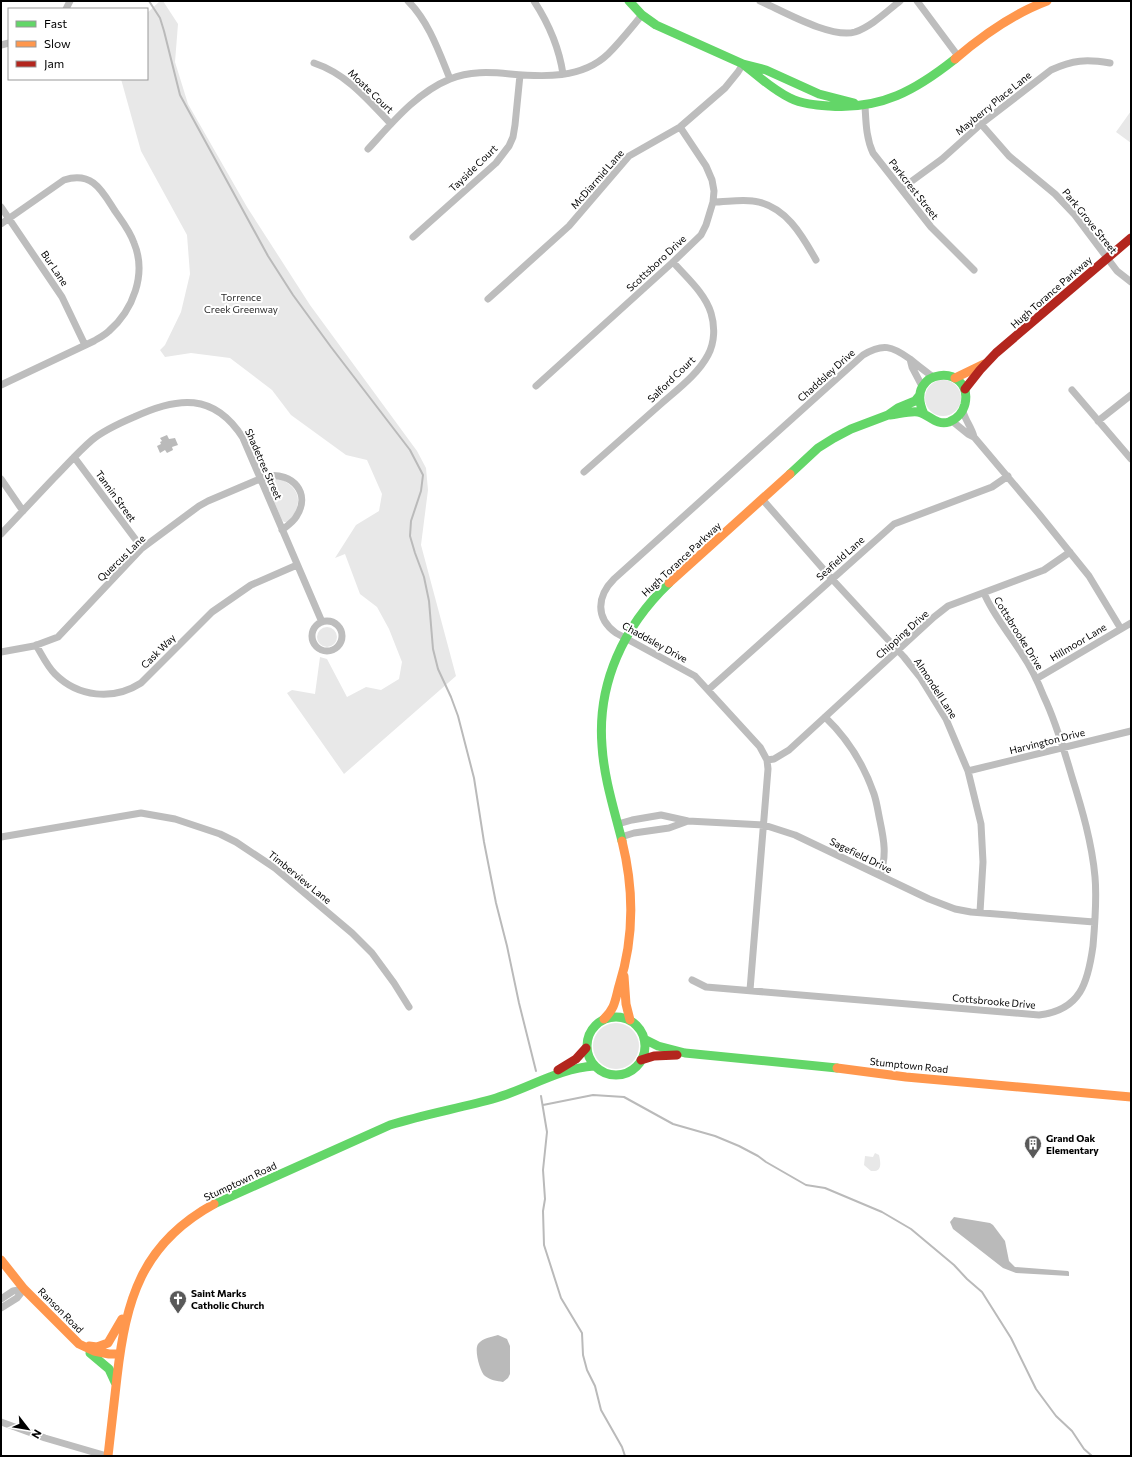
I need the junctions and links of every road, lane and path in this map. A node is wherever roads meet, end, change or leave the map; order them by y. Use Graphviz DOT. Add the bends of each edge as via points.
graph roads {
  1 [pos="408,1"];
  2 [pos="534,1"];
  3 [pos="629,1"];
  4 [pos="760,1"];
  5 [pos="900,1"];
  6 [pos="917,1"];
  7 [pos="1044,2"];
  8 [pos="642,15"];
  9 [pos="958,56"];
  10 [pos="314,63"];
  11 [pos="1110,63"];
  12 [pos="743,64"];
  13 [pos="563,74"];
  14 [pos="520,75"];
  15 [pos="450,79"];
  16 [pos="865,106"];
  17 [pos="391,124"];
  18 [pos="981,124"];
  19 [pos="680,127"];
  20 [pos="368,149"];
  21 [pos="901,189"];
  22 [pos="713,202"];
  23 [pos="1,207"];
  24 [pos="9,218"];
  25 [pos="1,224"];
  26 [pos="413,237"];
  27 [pos="1131,238"];
  28 [pos="1107,258"];
  29 [pos="816,260"];
  30 [pos="673,262"];
  31 [pos="974,270"];
  32 [pos="1131,282"];
  33 [pos="488,299"];
  34 [pos="85,345"];
  35 [pos="910,359"];
  36 [pos="986,363"];
  37 [pos="932,377"];
  38 [pos="955,378"];
  39 [pos="1,385"];
  40 [pos="536,386"];
  41 [pos="922,386"];
  42 [pos="965,389"];
  43 [pos="1072,390"];
  44 [pos="1131,395"];
  45 [pos="919,396"];
  46 [pos="963,410"];
  47 [pos="924,414"];
  48 [pos="888,415"];
  49 [pos="952,421"];
  50 [pos="1098,421"];
  51 [pos="974,437"];
  52 [pos="74,456"];
  53 [pos="1131,459"];
  54 [pos="584,472"];
  55 [pos="1008,476"];
  56 [pos="1,479"];
  57 [pos="260,479"];
  58 [pos="762,500"];
  59 [pos="23,511"];
  60 [pos="282,530"];
  61 [pos="1,534"];
  62 [pos="142,548"];
  63 [pos="1070,552"];
  64 [pos="297,565"];
  65 [pos="832,579"];
  66 [pos="984,593"];
  67 [pos="322,622"];
  68 [pos="1131,623"];
  69 [pos="1121,629"];
  70 [pos="625,638"];
  71 [pos="36,645"];
  72 [pos="898,650"];
  73 [pos="1,652"];
  74 [pos="1036,679"];
  75 [pos="708,690"];
  76 [pos="826,717"];
  77 [pos="1131,731"];
  78 [pos="1062,747"];
  79 [pos="767,760"];
  80 [pos="968,771"];
  81 [pos="688,821"];
  82 [pos="618,824"];
  83 [pos="764,825"];
  84 [pos="1,837"];
  85 [pos="621,838"];
  86 [pos="880,875"];
  87 [pos="980,912"];
  88 [pos="1094,922"];
  89 [pos="624,972"];
  90 [pos="692,980"];
  91 [pos="750,990"];
  92 [pos="409,1007"];
  93 [pos="604,1019"];
  94 [pos="630,1020"];
  95 [pos="644,1038"];
  96 [pos="586,1048"];
  97 [pos="685,1053"];
  98 [pos="642,1060"];
  99 [pos="594,1066"];
  100 [pos="546,1078"];
  101 [pos="1131,1097"];
  102 [pos="1,1260"];
  103 [pos="24,1289"];
  104 [pos="1,1299"];
  105 [pos="1,1308"];
  106 [pos="127,1312"];
  107 [pos="79,1344"];
  108 [pos="119,1354"];
  109 [pos="115,1391"];
  110 [pos="1,1422"];
  111 [pos="107,1456"];
  1 -- 15 [label="street" via="432,36"];
  2 -- 13 [label="street" via="556,41"];
  3 -- 8 [label="street"];
  4 -- 5 [label="street" via="824,30 845,33 866,26"];
  6 -- 9 [label="street"];
  7 -- 9 [label="street" via="1010,19"];
  8 -- 12 [label="street" via="656,25"];
  8 -- 13 [label="street" via="607,55 585,68"];
  9 -- 16 [label="street" via="928,80 906,93"];
  10 -- 17 [label="street, Moate Court" via="340,75 358,89"];
  11 -- 18 [label="street, Mayberry Place Lane" via="1082,61 1051,70"];
  12 -- 16 [label="street" via="766,70 819,94"];
  12 -- 16 [label="street" via="788,97 804,103 824,106"];
  12 -- 19 [label="street, McDiarmid Lane" via="725,88"];
  13 -- 14 [label="street"];
  14 -- 15 [label="street" via="488,72"];
  14 -- 26 [label="street, Tayside Court" via="515,125 508,146 496,163"];
  15 -- 17 [label="street" via="425,93"];
  16 -- 21 [label="street, Parkcrest Street" via="870,146"];
  17 -- 20 [label="street"];
  18 -- 21 [label="street, Mayberry Place Lane" via="942,159"];
  18 -- 28 [label="street, Park Grove Street" via="1009,156 1055,194 1074,214"];
  19 -- 22 [label="street, Scottsboro Drive" via="706,166 712,180"];
  19 -- 33 [label="street, McDiarmid Lane" via="629,156 569,226"];
  21 -- 31 [label="street, Parkcrest Street" via="931,227"];
  22 -- 29 [label="street" via="753,201 770,206 785,216"];
  22 -- 30 [label="street, Scottsboro Drive" via="701,234"];
  23 -- 24 [label="street, Bur Lane"];
  24 -- 25 [label="street"];
  24 -- 34 [label="street, Bur Lane" via="62,297"];
  24 -- 34 [label="street" via="64,180 81,177 97,185 129,232 135,243 139,272 132,300 108,332"];
  27 -- 28 [label="street, Hugh Torance Parkway"];
  28 -- 32 [label="street, Park Grove Street"];
  28 -- 36 [label="street, Hugh Torance Parkway"];
  30 -- 40 [label="street, Scottsboro Drive"];
  30 -- 54 [label="street, Salford Court" via="704,298 711,312 714,331 709,354 703,364 682,385"];
  34 -- 39 [label="street"];
  35 -- 37 [label="street, Chaddsley Drive"];
  35 -- 41 [label="street"];
  35 -- 70 [label="street, Chaddsley Drive" via="887,347 876,348 863,355 614,579 603,592 603,619 608,627"];
  36 -- 38 [label="street, Hugh Torance Parkway"];
  36 -- 42 [label="street, Hugh Torance Parkway"];
  37 -- 38 [label="street" via="948,375"];
  37 -- 41 [label="street"];
  38 -- 42 [label="street"];
  41 -- 45 [label="street"];
  42 -- 46 [label="street" via="966,404"];
  43 -- 50 [label="street"];
  44 -- 50 [label="street"];
  45 -- 47 [label="street"];
  45 -- 48 [label="street, Hugh Torance Parkway" via="915,401"];
  46 -- 49 [label="street"];
  46 -- 51 [label="street"];
  47 -- 48 [label="street, Hugh Torance Parkway" via="917,412"];
  47 -- 49 [label="street, Hugh Torance Parkway" via="937,422"];
  48 -- 58 [label="street, Hugh Torance Parkway" via="851,429 818,448"];
  49 -- 51 [label="street"];
  50 -- 53 [label="street"];
  51 -- 55 [label="street"];
  52 -- 57 [label="street, Shadetree Street" via="93,439 140,414 175,402 197,402 221,413 238,430"];
  52 -- 59 [label="street, Shadetree Street"];
  52 -- 62 [label="street, Tannin Street"];
  55 -- 63 [label="street"];
  55 -- 65 [label="street, Seafield Lane" via="992,486 894,524"];
  56 -- 59 [label="street"];
  57 -- 60 [label="street, Shadetree Street"];
  57 -- 60 [label="street, Quercus Lane" via="272,475 282,476 293,482 300,492 301,505 297,516"];
  57 -- 62 [label="street, Quercus Lane" via="199,506"];
  58 -- 65 [label="street, Almondell Lane"];
  58 -- 70 [label="street, Hugh Torance Parkway" via="661,590 634,622"];
  59 -- 61 [label="street, Shadetree Street"];
  60 -- 64 [label="street, Shadetree Street"];
  62 -- 71 [label="street, Quercus Lane" via="58,637"];
  63 -- 66 [label="street, Chipping Drive" via="1044,570"];
  63 -- 69 [label="street"];
  64 -- 67 [label="street, Shadetree Street"];
  64 -- 71 [label="street, Cask Way" via="252,585 212,612 141,683 131,689 111,695 86,692 69,685 51,669"];
  65 -- 72 [label="street, Almondell Lane"];
  65 -- 75 [label="street, Seafield Lane"];
  66 -- 72 [label="street, Chipping Drive" via="948,606"];
  66 -- 74 [label="street, Cottsbrooke Drive" via="991,609 1023,655"];
  67 -- 67 [label="street" via="312,633 314,642 324,650 333,649 340,642 341,632 335,624"];
  68 -- 69 [label="street, Hillmoor Lane"];
  69 -- 74 [label="street, Hillmoor Lane"];
  70 -- 75 [label="street, Chaddsley Drive" via="689,672"];
  70 -- 82 [label="street, Hugh Torance Parkway" via="610,675 601,722 605,772"];
  71 -- 73 [label="street, Quercus Lane"];
  72 -- 76 [label="street, Chipping Drive"];
  72 -- 80 [label="street, Almondell Lane" via="920,677 942,713"];
  74 -- 78 [label="street, Cottsbrooke Drive"];
  75 -- 79 [label="street, Chaddsley Drive" via="760,747"];
  76 -- 79 [label="street, Chipping Drive" via="783,754"];
  76 -- 86 [label="street" via="852,750 874,794 884,846 884,865"];
  77 -- 78 [label="street, Harvington Drive"];
  78 -- 80 [label="street, Harvington Drive"];
  78 -- 88 [label="street, Cottsbrooke Drive" via="1080,804 1092,858 1096,889"];
  79 -- 83 [label="street"];
  80 -- 87 [label="street, Almondell Lane" via="981,824 983,862"];
  81 -- 82 [label="street, Sagefield Drive" via="661,815"];
  81 -- 83 [label="street, Sagefield Drive"];
  81 -- 85 [label="street" via="669,828 634,833"];
  82 -- 85 [label="street, Hugh Torance Parkway"];
  83 -- 86 [label="street, Sagefield Drive" via="795,835"];
  83 -- 91 [label="street"];
  84 -- 92 [label="street, Timberview Lane" via="141,813 175,819 220,834 275,868 352,932 376,958"];
  85 -- 89 [label="street, Hugh Torance Parkway" via="630,881"];
  86 -- 87 [label="street, Sagefield Drive" via="955,909"];
  87 -- 88 [label="street, Sagefield Drive"];
  88 -- 91 [label="street, Cottsbrooke Drive" via="1086,982 1074,1000 1050,1014 1024,1014"];
  89 -- 93 [label="street, Hugh Torance Parkway" via="616,1004"];
  89 -- 94 [label="street, Hugh Torance Parkway" via="627,1014"];
  90 -- 91 [label="street, Cottsbrooke Drive" via="706,987"];
  93 -- 94 [label="street" via="617,1017"];
  93 -- 96 [label="street" via="589,1034"];
  94 -- 95 [label="street" via="642,1031"];
  95 -- 97 [label="street, Stumptown Road" via="658,1046"];
  95 -- 98 [label="street"];
  96 -- 99 [label="street"];
  96 -- 100 [label="street, Stumptown Road" via="576,1059"];
  97 -- 98 [label="street, Stumptown Road" via="657,1055"];
  97 -- 101 [label="street, Stumptown Road" via="814,1064 906,1077"];
  98 -- 99 [label="street" via="636,1068 619,1076 602,1072"];
  99 -- 100 [label="street, Stumptown Road" via="580,1067"];
  100 -- 106 [label="street, Stumptown Road" via="495,1098 396,1122 211,1206 180,1226 156,1252 137,1283"];
  102 -- 103 [label="street, Ranson Road"];
  103 -- 104 [label="street" via="13,1291"];
  103 -- 105 [label="street" via="17,1298"];
  103 -- 107 [label="street, Ranson Road"];
  106 -- 107 [label="street" via="107,1344 100,1347"];
  106 -- 108 [label="street, Stumptown Road"];
  107 -- 108 [label="street, Ranson Road" via="94,1351"];
  107 -- 109 [label="street" via="110,1370"];
  108 -- 109 [label="street, Stumptown Road"];
  109 -- 111 [label="street, Stumptown Road"];
  110 -- 111 [label="street"];
}
